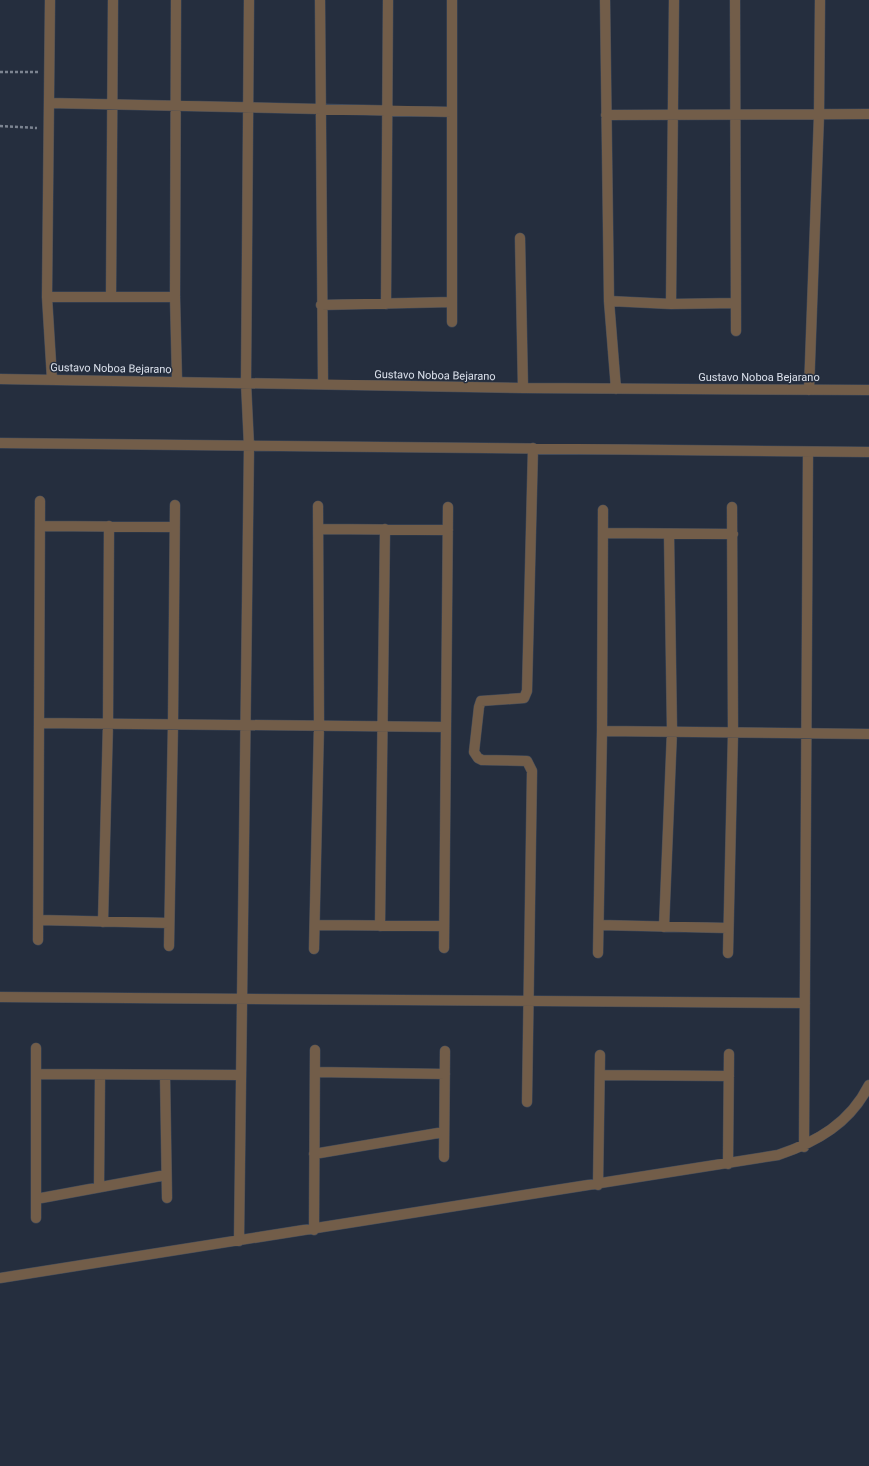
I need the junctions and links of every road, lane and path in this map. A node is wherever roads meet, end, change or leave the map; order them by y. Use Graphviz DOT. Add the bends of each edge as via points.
graph roads {
  1 [pos="50,0"];
  2 [pos="113,0"];
  3 [pos="176,0"];
  4 [pos="249,0"];
  5 [pos="320,0"];
  6 [pos="388,0"];
  7 [pos="452,0"];
  8 [pos="605,0"];
  9 [pos="674,0"];
  10 [pos="736,0"];
  11 [pos="820,0"];
  12 [pos="0,72"];
  13 [pos="48,72"];
  14 [pos="49,103"];
  15 [pos="113,104"];
  16 [pos="176,105"];
  17 [pos="248,107"];
  18 [pos="320,110"];
  19 [pos="388,111"];
  20 [pos="452,112"];
  21 [pos="869,114"];
  22 [pos="673,115"];
  23 [pos="736,115"];
  24 [pos="819,115"];
  25 [pos="606,116"];
  26 [pos="0,126"];
  27 [pos="48,128"];
  28 [pos="520,238"];
  29 [pos="47,297"];
  30 [pos="111,297"];
  31 [pos="175,297"];
  32 [pos="610,301"];
  33 [pos="452,302"];
  34 [pos="736,303"];
  35 [pos="386,304"];
  36 [pos="671,304"];
  37 [pos="321,305"];
  38 [pos="452,322"];
  39 [pos="736,331"];
  40 [pos="0,379"];
  41 [pos="52,379"];
  42 [pos="177,382"];
  43 [pos="246,383"];
  44 [pos="323,384"];
  45 [pos="523,388"];
  46 [pos="616,389"];
  47 [pos="809,390"];
  48 [pos="869,390"];
  49 [pos="0,443"];
  50 [pos="249,446"];
  51 [pos="533,448"];
  52 [pos="808,452"];
  53 [pos="869,452"];
  54 [pos="40,501"];
  55 [pos="174,505"];
  56 [pos="318,506"];
  57 [pos="448,507"];
  58 [pos="732,507"];
  59 [pos="602,510"];
  60 [pos="40,526"];
  61 [pos="109,526"];
  62 [pos="174,527"];
  63 [pos="318,529"];
  64 [pos="385,529"];
  65 [pos="448,530"];
  66 [pos="602,533"];
  67 [pos="669,534"];
  68 [pos="733,534"];
  69 [pos="39,723"];
  70 [pos="108,723"];
  71 [pos="173,724"];
  72 [pos="246,724"];
  73 [pos="319,725"];
  74 [pos="383,726"];
  75 [pos="446,727"];
  76 [pos="602,731"];
  77 [pos="672,731"];
  78 [pos="733,732"];
  79 [pos="807,733"];
  80 [pos="869,734"];
  81 [pos="38,920"];
  82 [pos="102,922"];
  83 [pos="169,923"];
  84 [pos="315,925"];
  85 [pos="598,925"];
  86 [pos="380,926"];
  87 [pos="444,926"];
  88 [pos="664,927"];
  89 [pos="728,928"];
  90 [pos="38,940"];
  91 [pos="168,946"];
  92 [pos="444,948"];
  93 [pos="314,949"];
  94 [pos="598,953"];
  95 [pos="728,953"];
  96 [pos="0,997"];
  97 [pos="242,999"];
  98 [pos="529,1001"];
  99 [pos="805,1003"];
  100 [pos="36,1048"];
  101 [pos="315,1050"];
  102 [pos="445,1051"];
  103 [pos="729,1054"];
  104 [pos="600,1055"];
  105 [pos="315,1072"];
  106 [pos="37,1074"];
  107 [pos="445,1074"];
  108 [pos="100,1075"];
  109 [pos="165,1075"];
  110 [pos="241,1075"];
  111 [pos="600,1075"];
  112 [pos="729,1076"];
  113 [pos="869,1085"];
  114 [pos="527,1102"];
  115 [pos="444,1132"];
  116 [pos="804,1147"];
  117 [pos="314,1154"];
  118 [pos="444,1157"];
  119 [pos="728,1164"];
  120 [pos="166,1175"];
  121 [pos="598,1185"];
  122 [pos="99,1187"];
  123 [pos="166,1198"];
  124 [pos="36,1199"];
  125 [pos="36,1218"];
  126 [pos="314,1230"];
  127 [pos="239,1241"];
  128 [pos="0,1278"];
  1 -- 13 [label="street"];
  2 -- 15 [label="street"];
  3 -- 16 [label="street"];
  4 -- 17 [label="street"];
  5 -- 18 [label="street"];
  6 -- 19 [label="street"];
  7 -- 20 [label="street"];
  8 -- 25 [label="street"];
  9 -- 22 [label="street"];
  10 -- 23 [label="street"];
  11 -- 24 [label="street"];
  12 -- 13 [label="path"];
  13 -- 14 [label="street"];
  14 -- 15 [label="street"];
  14 -- 27 [label="street"];
  15 -- 16 [label="street"];
  15 -- 30 [label="street"];
  16 -- 17 [label="street"];
  16 -- 31 [label="street"];
  17 -- 18 [label="street"];
  17 -- 43 [label="street"];
  18 -- 19 [label="street"];
  18 -- 37 [label="street"];
  19 -- 20 [label="street"];
  19 -- 35 [label="street"];
  20 -- 33 [label="street"];
  21 -- 24 [label="street"];
  22 -- 23 [label="street"];
  22 -- 25 [label="street"];
  22 -- 36 [label="street"];
  23 -- 24 [label="street"];
  23 -- 34 [label="street"];
  24 -- 47 [label="street"];
  25 -- 32 [label="street"];
  26 -- 27 [label="path"];
  27 -- 29 [label="street"];
  28 -- 45 [label="street"];
  29 -- 30 [label="street"];
  29 -- 41 [label="street"];
  30 -- 31 [label="street"];
  31 -- 42 [label="street"];
  32 -- 36 [label="street"];
  32 -- 46 [label="street"];
  33 -- 35 [label="street"];
  33 -- 38 [label="street"];
  34 -- 36 [label="street"];
  34 -- 39 [label="street"];
  35 -- 37 [label="street"];
  37 -- 44 [label="street"];
  40 -- 41 [label="street, Gustavo Noboa Bejarano"];
  41 -- 42 [label="street, Gustavo Noboa Bejarano"];
  42 -- 43 [label="street, Gustavo Noboa Bejarano"];
  43 -- 44 [label="street, Gustavo Noboa Bejarano"];
  43 -- 50 [label="street"];
  44 -- 45 [label="street, Gustavo Noboa Bejarano"];
  45 -- 46 [label="street, Gustavo Noboa Bejarano"];
  46 -- 47 [label="street, Gustavo Noboa Bejarano"];
  47 -- 48 [label="street, Gustavo Noboa Bejarano"];
  49 -- 50 [label="street"];
  50 -- 51 [label="street"];
  50 -- 72 [label="street"];
  51 -- 52 [label="street"];
  51 -- 98 [label="street" via="527,691 524,698 481,701 474,752 482,760 527,761 532,771"];
  52 -- 53 [label="street"];
  52 -- 79 [label="street"];
  54 -- 60 [label="street"];
  55 -- 62 [label="street"];
  56 -- 63 [label="street"];
  57 -- 65 [label="street"];
  58 -- 68 [label="street"];
  59 -- 66 [label="street"];
  60 -- 61 [label="street"];
  60 -- 69 [label="street"];
  61 -- 62 [label="street"];
  61 -- 70 [label="street"];
  62 -- 71 [label="street"];
  63 -- 64 [label="street"];
  63 -- 73 [label="street"];
  64 -- 65 [label="street"];
  64 -- 74 [label="street"];
  65 -- 75 [label="street"];
  66 -- 67 [label="street"];
  66 -- 76 [label="street"];
  67 -- 68 [label="street"];
  67 -- 77 [label="street"];
  68 -- 78 [label="street"];
  69 -- 70 [label="street"];
  69 -- 81 [label="street"];
  70 -- 71 [label="street"];
  70 -- 82 [label="street"];
  71 -- 72 [label="street"];
  71 -- 83 [label="street"];
  72 -- 73 [label="street"];
  72 -- 97 [label="street"];
  73 -- 74 [label="street"];
  73 -- 84 [label="street"];
  74 -- 75 [label="street"];
  74 -- 86 [label="street"];
  75 -- 87 [label="street"];
  76 -- 77 [label="street"];
  76 -- 85 [label="street"];
  77 -- 78 [label="street"];
  77 -- 88 [label="street"];
  78 -- 79 [label="street"];
  78 -- 89 [label="street"];
  79 -- 80 [label="street"];
  79 -- 99 [label="street"];
  81 -- 82 [label="street"];
  81 -- 90 [label="street"];
  82 -- 83 [label="street"];
  83 -- 91 [label="street"];
  84 -- 86 [label="street"];
  84 -- 93 [label="street"];
  85 -- 88 [label="street"];
  85 -- 94 [label="street"];
  86 -- 87 [label="street"];
  87 -- 92 [label="street"];
  88 -- 89 [label="street"];
  89 -- 95 [label="street"];
  96 -- 97 [label="street"];
  97 -- 98 [label="street"];
  97 -- 110 [label="street"];
  98 -- 99 [label="street"];
  98 -- 114 [label="street"];
  99 -- 116 [label="street"];
  100 -- 106 [label="street"];
  101 -- 105 [label="street"];
  102 -- 107 [label="street"];
  103 -- 112 [label="street"];
  104 -- 111 [label="street"];
  105 -- 107 [label="street"];
  105 -- 117 [label="street"];
  106 -- 108 [label="street"];
  106 -- 124 [label="street"];
  107 -- 115 [label="street"];
  108 -- 109 [label="street"];
  108 -- 122 [label="street"];
  109 -- 110 [label="street"];
  109 -- 120 [label="street"];
  110 -- 127 [label="street"];
  111 -- 112 [label="street"];
  111 -- 121 [label="street"];
  112 -- 119 [label="street"];
  113 -- 116 [label="street" via="838,1126"];
  115 -- 117 [label="street"];
  115 -- 118 [label="street"];
  116 -- 119 [label="street" via="778,1155"];
  117 -- 126 [label="street"];
  119 -- 121 [label="street"];
  120 -- 122 [label="street"];
  120 -- 123 [label="street"];
  121 -- 126 [label="street"];
  122 -- 124 [label="street"];
  124 -- 125 [label="street"];
  126 -- 127 [label="street"];
  127 -- 128 [label="street"];
}
